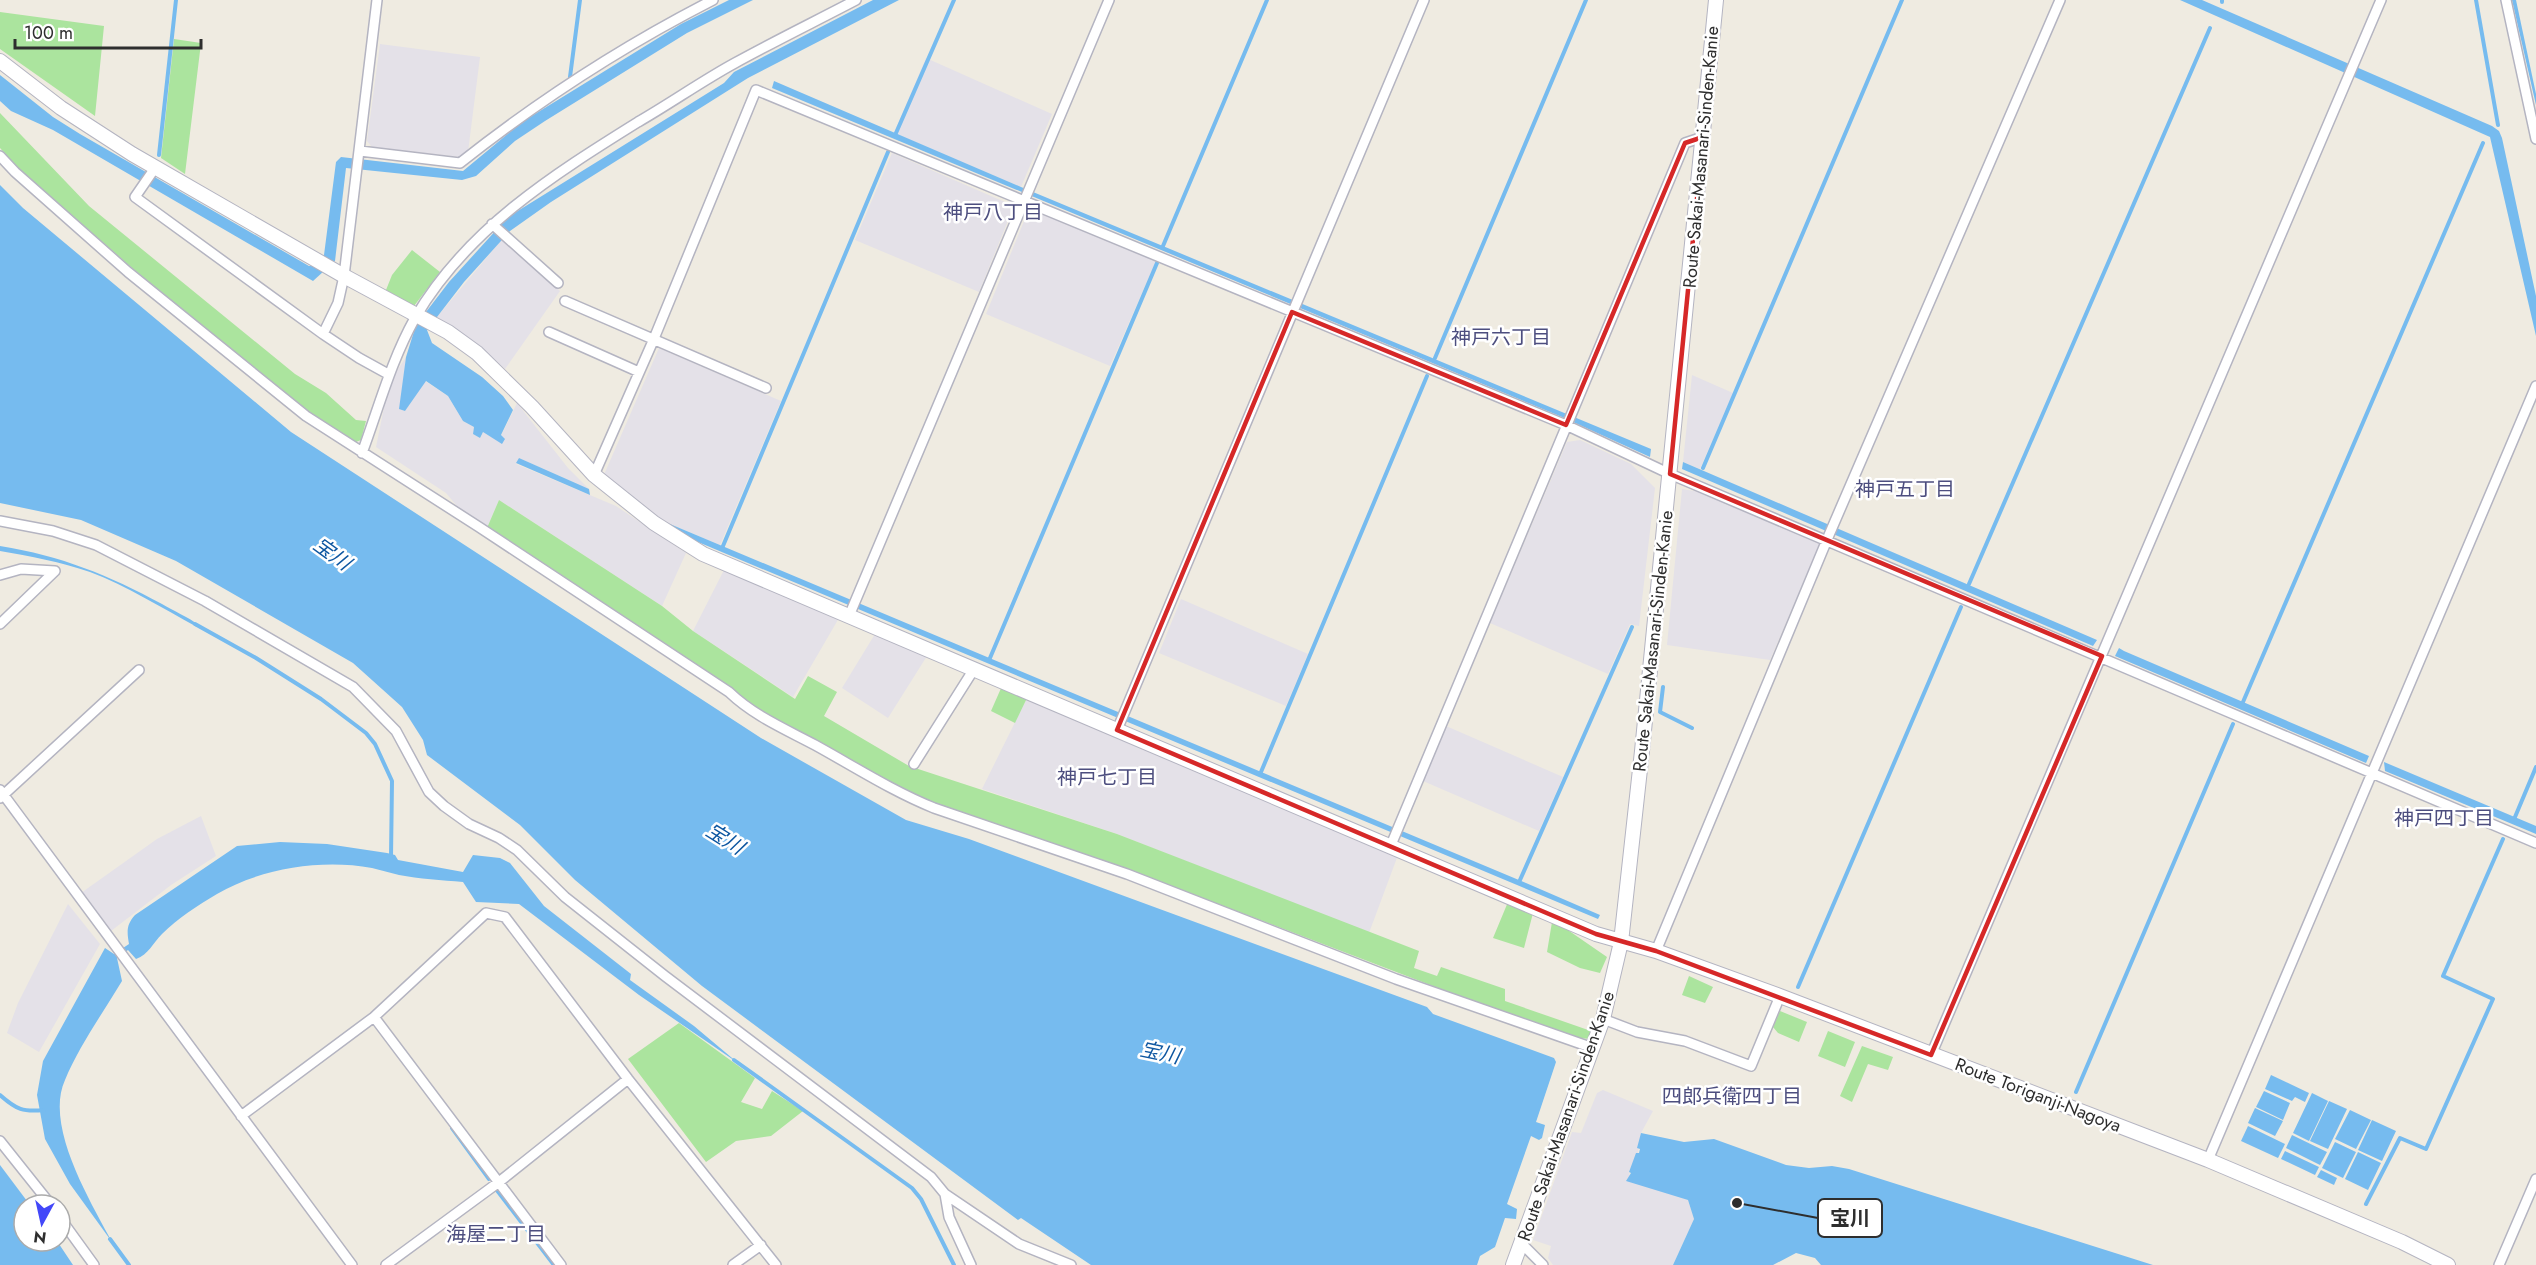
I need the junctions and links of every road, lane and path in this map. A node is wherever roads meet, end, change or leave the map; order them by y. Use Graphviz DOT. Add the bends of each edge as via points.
graph roads {
  1 [pos="377,0"];
  2 [pos="713,0"];
  3 [pos="856,0"];
  4 [pos="1109,0"];
  5 [pos="1424,0"];
  6 [pos="1716,0"];
  7 [pos="2060,0"];
  8 [pos="2381,0"];
  9 [pos="2506,0"];
  10 [pos="0,61"];
  11 [pos="2533,112"];
  12 [pos="1703,137"];
  13 [pos="2536,139"];
  14 [pos="360,153"];
  15 [pos="0,156"];
  16 [pos="154,169"];
  17 [pos="1026,195"];
  18 [pos="494,225"];
  19 [pos="344,276"];
  20 [pos="558,283"];
  21 [pos="565,301"];
  22 [pos="1294,306"];
  23 [pos="418,317"];
  24 [pos="549,332"];
  25 [pos="323,334"];
  26 [pos="653,341"];
  27 [pos="639,372"];
  28 [pos="388,374"];
  29 [pos="2536,386"];
  30 [pos="766,388"];
  31 [pos="1567,424"];
  32 [pos="362,453"];
  33 [pos="1670,474"];
  34 [pos="594,475"];
  35 [pos="0,521"];
  36 [pos="1828,537"];
  37 [pos="0,575"];
  38 [pos="852,608"];
  39 [pos="0,624"];
  40 [pos="2102,656"];
  41 [pos="974,669"];
  42 [pos="139,670"];
  43 [pos="1119,726"];
  44 [pos="914,764"];
  45 [pos="2373,774"];
  46 [pos="1,795"];
  47 [pos="1394,836"];
  48 [pos="2536,843"];
  49 [pos="1621,942"];
  50 [pos="1656,951"];
  51 [pos="1780,996"];
  52 [pos="374,1017"];
  53 [pos="1603,1018"];
  54 [pos="1593,1048"];
  55 [pos="1931,1055"];
  56 [pos="628,1079"];
  57 [pos="241,1116"];
  58 [pos="0,1141"];
  59 [pos="2208,1160"];
  60 [pos="2536,1179"];
  61 [pos="499,1182"];
  62 [pos="41,1193"];
  63 [pos="945,1194"];
  64 [pos="72,1235"];
  65 [pos="1521,1243"];
  66 [pos="761,1245"];
  67 [pos="94,1265"];
  68 [pos="352,1265"];
  69 [pos="386,1265"];
  70 [pos="561,1265"];
  71 [pos="733,1265"];
  72 [pos="776,1265"];
  73 [pos="970,1265"];
  74 [pos="1071,1265"];
  75 [pos="1513,1265"];
  76 [pos="1543,1265"];
  77 [pos="2448,1265"];
  78 [pos="2499,1265"];
  1 -- 14 [label="street"];
  2 -- 14 [label="street" via="677,18 517,118 460,163"];
  3 -- 18 [label="street" via="725,69 566,167"];
  4 -- 17 [label="street"];
  5 -- 22 [label="street"];
  6 -- 12 [label="main road, Route Sakai-Masanari-Sinden-Kanie"];
  7 -- 36 [label="street"];
  8 -- 40 [label="street"];
  9 -- 11 [label="street"];
  10 -- 16 [label="main road, Route Toriganji-Nagoya" via="61,108"];
  11 -- 13 [label="street"];
  12 -- 31 [label="street" via="1685,143"];
  12 -- 33 [label="main road, Route Sakai-Masanari-Sinden-Kanie"];
  14 -- 19 [label="street"];
  15 -- 32 [label="street" via="128,272 306,416"];
  16 -- 19 [label="main road, Route Toriganji-Nagoya"];
  16 -- 25 [label="street" via="135,197"];
  17 -- 22 [label="street"];
  17 -- 26 [label="street" via="756,90"];
  17 -- 38 [label="street"];
  18 -- 20 [label="street"];
  18 -- 23 [label="street" via="442,279"];
  19 -- 23 [label="main road, Route Toriganji-Nagoya"];
  19 -- 25 [label="street" via="338,303"];
  21 -- 26 [label="street"];
  22 -- 31 [label="street"];
  22 -- 43 [label="street"];
  23 -- 28 [label="street"];
  23 -- 34 [label="main road, Route Toriganji-Nagoya" via="477,353"];
  24 -- 27 [label="street"];
  25 -- 28 [label="street"];
  26 -- 27 [label="street"];
  26 -- 30 [label="street"];
  27 -- 34 [label="street"];
  28 -- 32 [label="street"];
  29 -- 45 [label="street"];
  31 -- 33 [label="street"];
  31 -- 47 [label="street"];
  32 -- 54 [label="street" via="479,526 775,725 907,797 1127,874 1396,979"];
  33 -- 36 [label="street"];
  33 -- 49 [label="main road, Route Sakai-Masanari-Sinden-Kanie"];
  34 -- 38 [label="main road, Route Toriganji-Nagoya" via="654,523 703,554"];
  35 -- 63 [label="street" via="96,544 205,601 353,687 396,731 429,792 444,806 517,850 565,897 931,1177"];
  36 -- 40 [label="street"];
  36 -- 50 [label="street"];
  37 -- 39 [label="street" via="21,569 55,571"];
  38 -- 41 [label="main road, Route Toriganji-Nagoya"];
  40 -- 45 [label="street"];
  40 -- 55 [label="street"];
  41 -- 43 [label="main road, Route Toriganji-Nagoya"];
  41 -- 44 [label="street"];
  42 -- 46 [label="street"];
  43 -- 47 [label="main road, Route Toriganji-Nagoya"];
  45 -- 48 [label="street"];
  45 -- 59 [label="street"];
  46 -- 57 [label="street"];
  47 -- 49 [label="main road, Route Toriganji-Nagoya" via="1596,934"];
  49 -- 50 [label="main road, Route Toriganji-Nagoya"];
  49 -- 53 [label="main road, Route Sakai-Masanari-Sinden-Kanie"];
  50 -- 51 [label="main road, Route Toriganji-Nagoya"];
  51 -- 53 [label="street" via="1751,1066 1685,1041 1637,1032"];
  51 -- 55 [label="main road, Route Toriganji-Nagoya"];
  52 -- 56 [label="street" via="486,913 504,918"];
  52 -- 57 [label="street"];
  52 -- 61 [label="street"];
  53 -- 54 [label="main road, Route Sakai-Masanari-Sinden-Kanie"];
  54 -- 65 [label="main road, Route Sakai-Masanari-Sinden-Kanie"];
  55 -- 59 [label="main road, Route Toriganji-Nagoya"];
  56 -- 61 [label="street"];
  56 -- 66 [label="street"];
  57 -- 68 [label="street"];
  58 -- 62 [label="street"];
  59 -- 77 [label="main road, Route Toriganji-Nagoya" via="2307,1200"];
  60 -- 78 [label="street"];
  61 -- 69 [label="street"];
  61 -- 70 [label="street"];
  63 -- 73 [label="street" via="949,1216"];
  63 -- 74 [label="street" via="1019,1244"];
  64 -- 67 [label="street"];
  65 -- 75 [label="main road, Route Sakai-Masanari-Sinden-Kanie"];
  65 -- 76 [label="street"];
  66 -- 71 [label="street"];
  66 -- 72 [label="street"];
}
